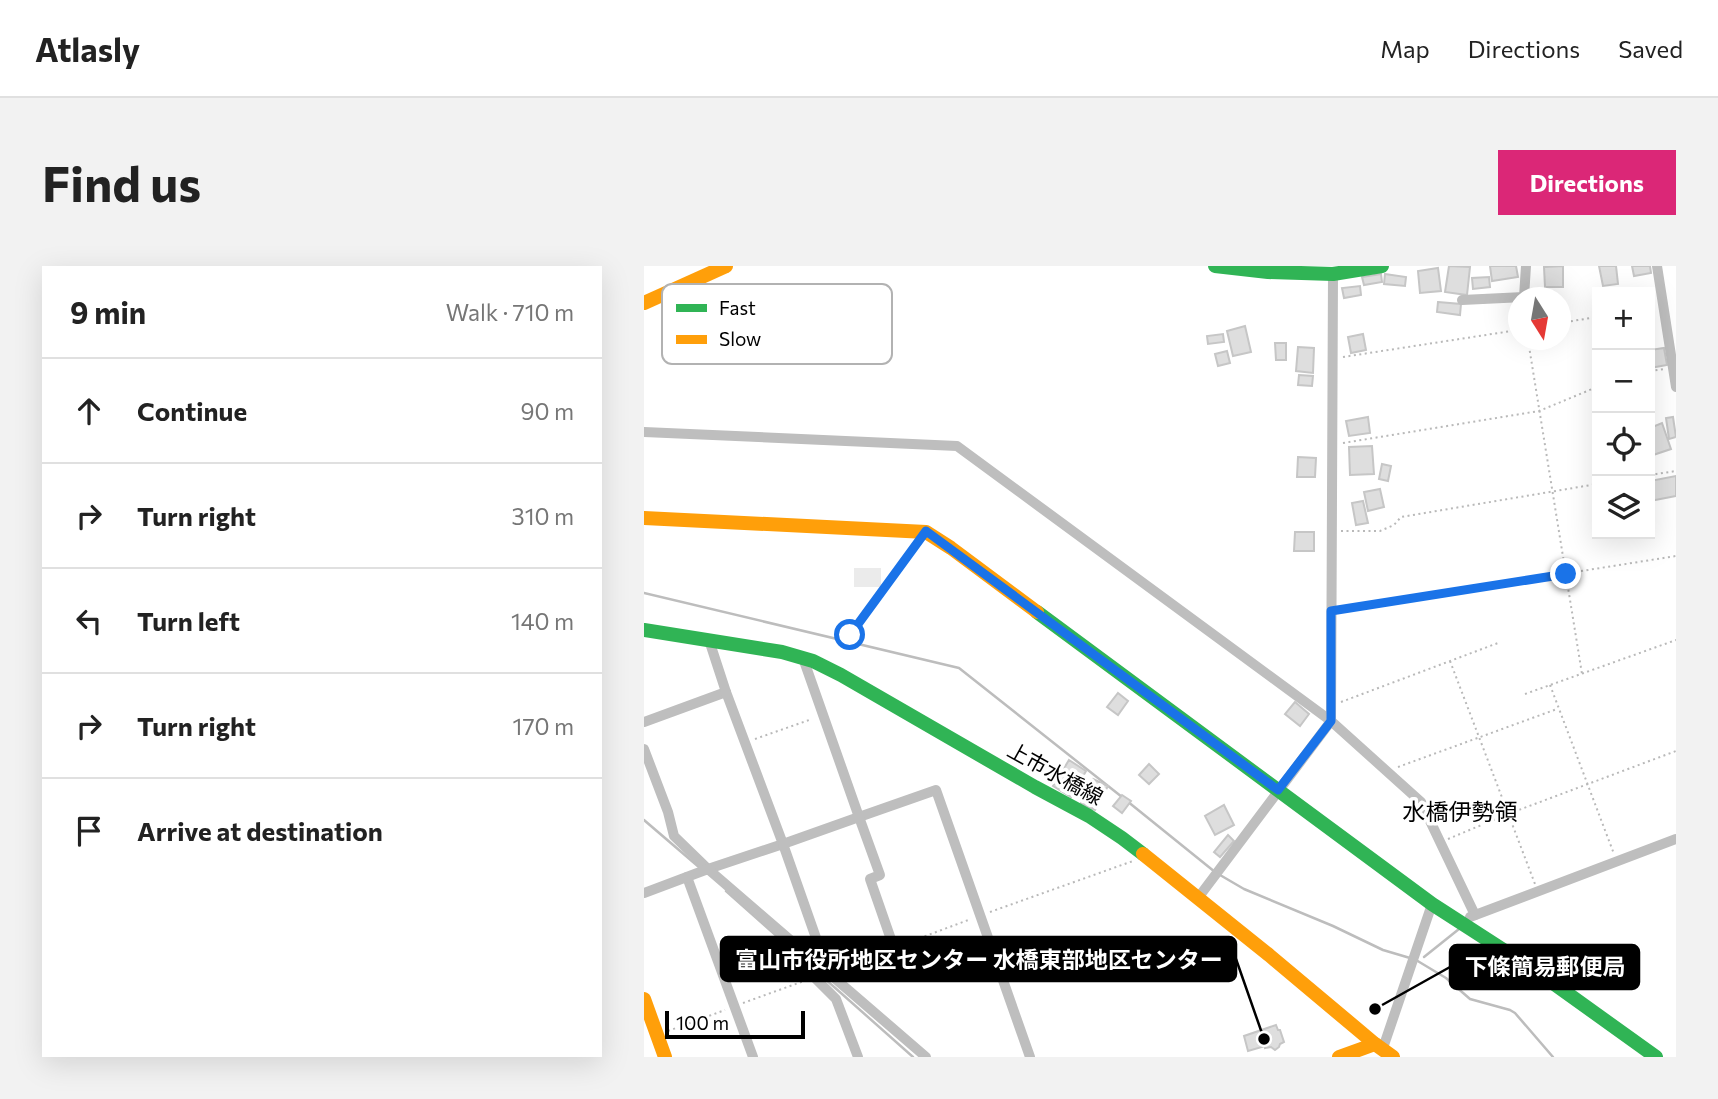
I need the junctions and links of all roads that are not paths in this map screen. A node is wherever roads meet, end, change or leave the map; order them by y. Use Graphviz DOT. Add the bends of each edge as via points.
graph roads {
  1 [pos="726,266"];
  2 [pos="1215,266"];
  3 [pos="1382,266"];
  4 [pos="1526,266"];
  5 [pos="1657,266"];
  6 [pos="1333,274"];
  7 [pos="686,284"];
  8 [pos="662,295"];
  9 [pos="1462,300"];
  10 [pos="644,303"];
  11 [pos="1676,387"];
  12 [pos="644,432"];
  13 [pos="644,518"];
  14 [pos="644,629"];
  15 [pos="709,640"];
  16 [pos="803,658"];
  17 [pos="726,692"];
  18 [pos="1331,721"];
  19 [pos="644,722"];
  20 [pos="644,749"];
  21 [pos="1278,790"];
  22 [pos="859,817"];
  23 [pos="1676,839"];
  24 [pos="783,844"];
  25 [pos="708,869"];
  26 [pos="687,877"];
  27 [pos="644,893"];
  28 [pos="1198,898"];
  29 [pos="1432,904"];
  30 [pos="1475,915"];
  31 [pos="1457,921"];
  32 [pos="894,948"];
  33 [pos="828,972"];
  34 [pos="814,977"];
  35 [pos="644,999"];
  36 [pos="1383,1050"];
  37 [pos="665,1057"];
  38 [pos="753,1057"];
  39 [pos="858,1057"];
  40 [pos="926,1057"];
  41 [pos="1030,1057"];
  42 [pos="1339,1057"];
  43 [pos="1657,1057"];
  1 -- 7 [label="street"];
  2 -- 6 [label="street"];
  3 -- 6 [label="street"];
  4 -- 9 [label="street" via="1524,297"];
  5 -- 11 [label="street"];
  6 -- 18 [label="street"];
  8 -- 10 [label="street"];
  12 -- 18 [label="street" via="957,446"];
  13 -- 21 [label="street" via="926,531"];
  14 -- 15 [label="street, 上市水橋線"];
  15 -- 16 [label="street, 上市水橋線"];
  15 -- 17 [label="street"];
  16 -- 22 [label="street"];
  16 -- 28 [label="street, 上市水橋線" via="1089,816"];
  17 -- 19 [label="street"];
  17 -- 24 [label="street"];
  18 -- 21 [label="street"];
  18 -- 30 [label="street" via="1421,802"];
  20 -- 25 [label="street" via="674,836"];
  21 -- 28 [label="street"];
  21 -- 29 [label="street"];
  22 -- 24 [label="street"];
  22 -- 32 [label="street" via="880,876 870,879"];
  22 -- 41 [label="street" via="936,790"];
  23 -- 30 [label="street"];
  24 -- 25 [label="street"];
  24 -- 33 [label="street"];
  25 -- 26 [label="street"];
  25 -- 33 [label="street"];
  26 -- 27 [label="street"];
  26 -- 38 [label="street"];
  28 -- 36 [label="street, 上市水橋線"];
  29 -- 31 [label="street"];
  29 -- 36 [label="street"];
  30 -- 31 [label="street"];
  31 -- 43 [label="street"];
  33 -- 40 [label="street"];
  34 -- 39 [label="street" via="836,999"];
  35 -- 37 [label="street"];
  36 -- 42 [label="street"];
}
